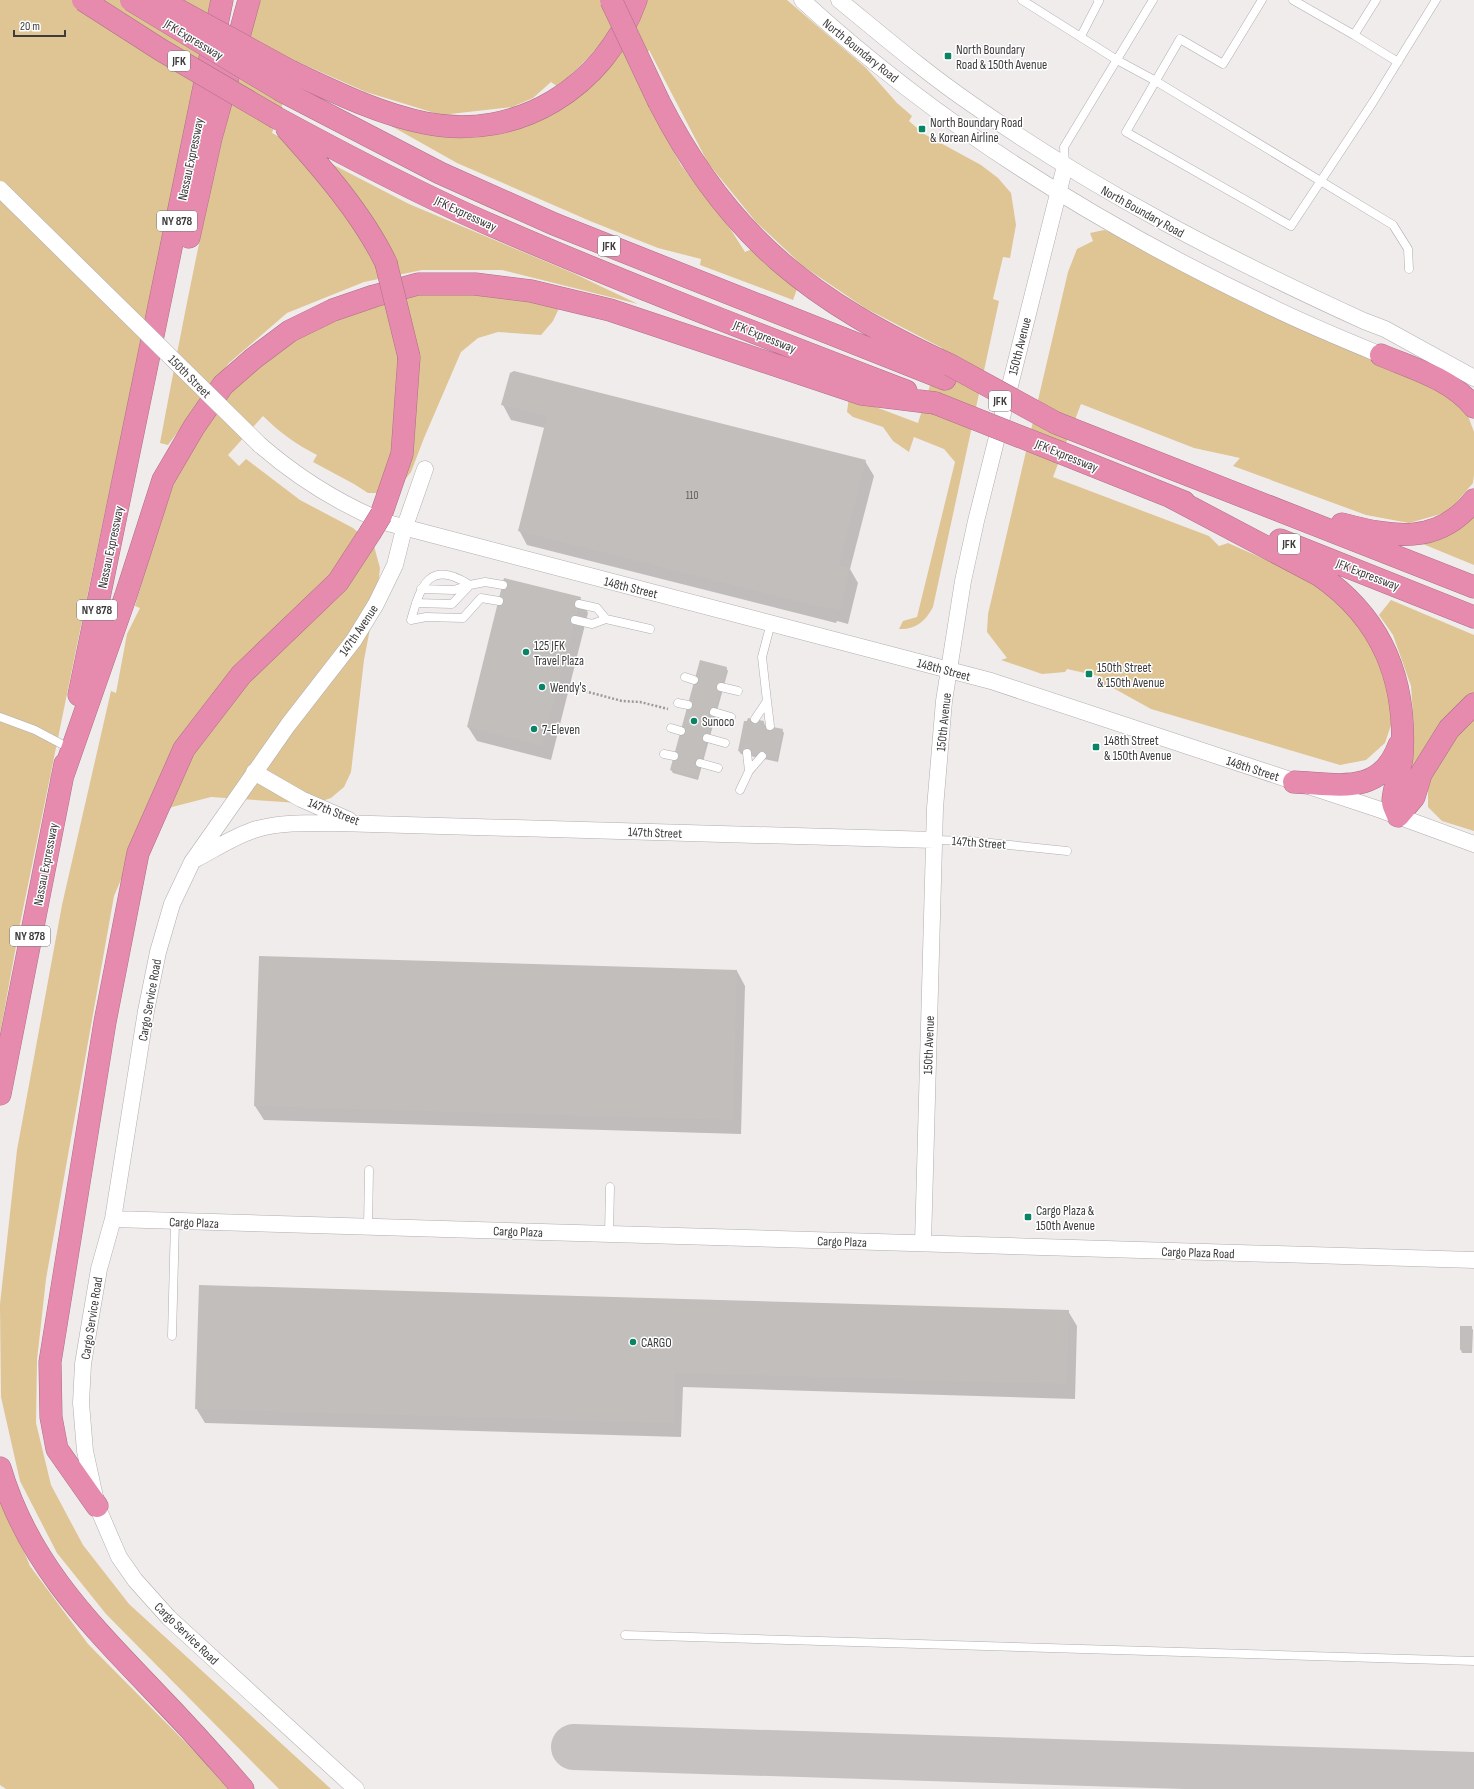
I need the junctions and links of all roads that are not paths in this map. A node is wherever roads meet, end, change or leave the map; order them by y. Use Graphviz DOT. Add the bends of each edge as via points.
graph roads {
  1 [pos="83,0"];
  2 [pos="131,0"];
  3 [pos="160,0"];
  4 [pos="222,0"];
  5 [pos="249,0"];
  6 [pos="611,0"];
  7 [pos="636,0"];
  8 [pos="802,0"];
  9 [pos="839,0"];
  10 [pos="1022,0"];
  11 [pos="1098,0"];
  12 [pos="1153,0"];
  13 [pos="1262,0"];
  14 [pos="1293,0"];
  15 [pos="1376,0"];
  16 [pos="1436,0"];
  17 [pos="1354,35"];
  18 [pos="1081,36"];
  19 [pos="1117,60"];
  20 [pos="1398,62"];
  21 [pos="1154,80"];
  22 [pos="276,118"];
  23 [pos="1065,166"];
  24 [pos="1321,181"];
  25 [pos="0,189"];
  26 [pos="1058,191"];
  27 [pos="1409,269"];
  28 [pos="1381,355"];
  29 [pos="947,372"];
  30 [pos="1474,378"];
  31 [pos="935,403"];
  32 [pos="1474,407"];
  33 [pos="131,442"];
  34 [pos="425,469"];
  35 [pos="1171,497"];
  36 [pos="1474,500"];
  37 [pos="1252,501"];
  38 [pos="404,529"];
  39 [pos="470,585"];
  40 [pos="503,585"];
  41 [pos="1474,587"];
  42 [pos="421,589"];
  43 [pos="499,601"];
  44 [pos="416,603"];
  45 [pos="579,604"];
  46 [pos="1474,617"];
  47 [pos="606,619"];
  48 [pos="575,620"];
  49 [pos="771,623"];
  50 [pos="650,629"];
  51 [pos="949,670"];
  52 [pos="685,677"];
  53 [pos="694,680"];
  54 [pos="721,686"];
  55 [pos="738,691"];
  56 [pos="767,701"];
  57 [pos="678,703"];
  58 [pos="1474,704"];
  59 [pos="688,705"];
  60 [pos="714,712"];
  61 [pos="0,717"];
  62 [pos="731,717"];
  63 [pos="755,719"];
  64 [pos="770,726"];
  65 [pos="671,728"];
  66 [pos="1403,729"];
  67 [pos="680,731"];
  68 [pos="707,738"];
  69 [pos="725,742"];
  70 [pos="69,748"];
  71 [pos="747,753"];
  72 [pos="664,754"];
  73 [pos="674,756"];
  74 [pos="762,756"];
  75 [pos="700,763"];
  76 [pos="718,768"];
  77 [pos="749,771"];
  78 [pos="254,772"];
  79 [pos="62,778"];
  80 [pos="1294,782"];
  81 [pos="740,790"];
  82 [pos="1398,816"];
  83 [pos="358,823"];
  84 [pos="934,840"];
  85 [pos="1474,844"];
  86 [pos="1067,851"];
  87 [pos="192,862"];
  88 [pos="0,1094"];
  89 [pos="369,1170"];
  90 [pos="610,1187"];
  91 [pos="113,1219"];
  92 [pos="175,1221"];
  93 [pos="368,1227"];
  94 [pos="609,1234"];
  95 [pos="923,1243"];
  96 [pos="1474,1260"];
  97 [pos="172,1336"];
  98 [pos="0,1468"];
  99 [pos="98,1506"];
  100 [pos="625,1635"];
  101 [pos="1474,1661"];
  102 [pos="203,1742"];
  103 [pos="243,1789"];
  104 [pos="254,1789"];
  105 [pos="356,1789"];
  1 -- 22 [label="highway, JFK Expressway / JFK, bridge"];
  2 -- 29 [label="highway, JFK Expressway / JFK, bridge" via="282,92 433,170 547,221"];
  3 -- 7 [label="highway, bridge" via="292,72 352,99 409,120 442,126 491,124 528,114 562,96 593,72 616,43"];
  4 -- 33 [label="highway, Nassau Expressway / NY 878"];
  5 -- 33 [label="highway" via="213,131 189,236"];
  6 -- 29 [label="highway, bridge" via="681,144 708,185 741,224 772,256 808,286"];
  8 -- 26 [label="street, North Boundary Road" via="930,105"];
  9 -- 23 [label="street, North Boundary Road" via="949,88"];
  10 -- 18 [label="lane"];
  11 -- 18 [label="lane"];
  12 -- 19 [label="lane"];
  13 -- 21 [label="lane" via="1223,64 1180,39"];
  14 -- 17 [label="lane"];
  15 -- 17 [label="lane"];
  16 -- 20 [label="lane"];
  17 -- 20 [label="lane"];
  18 -- 19 [label="lane"];
  19 -- 21 [label="lane"];
  19 -- 23 [label="lane" via="1064,147"];
  20 -- 24 [label="lane"];
  21 -- 24 [label="lane"];
  21 -- 24 [label="lane" via="1126,132 1291,226"];
  22 -- 31 [label="highway, JFK Expressway / JFK" via="377,171 492,225"];
  22 -- 99 [label="highway, bridge" via="311,156 374,238 386,263 409,357 402,454 382,515 338,582 241,675 184,749 138,853 105,1022 50,1362 51,1416 57,1449"];
  23 -- 26 [label="street, 150th Avenue"];
  23 -- 30 [label="street, North Boundary Road" via="1102,189 1235,260 1385,329"];
  24 -- 27 [label="lane" via="1393,225 1408,249"];
  25 -- 38 [label="street, 150th Street, bridge" via="260,446 303,480 332,497 364,514"];
  26 -- 28 [label="street, North Boundary Road" via="1092,213 1226,285"];
  26 -- 51 [label="street, 150th Avenue" via="976,521"];
  28 -- 32 [label="highway" via="1445,383"];
  29 -- 37 [label="highway, JFK Expressway / JFK, bridge" via="1062,426"];
  31 -- 35 [label="highway, JFK Expressway / JFK, bridge"];
  31 -- 79 [label="highway" via="862,394 610,310 530,291 475,284 418,284 333,310 290,331 254,358 223,385 194,426 164,480"];
  33 -- 70 [label="highway, Nassau Expressway / NY 878"];
  34 -- 38 [label="street, 147th Avenue"];
  35 -- 46 [label="highway, JFK Expressway / JFK"];
  35 -- 66 [label="highway" via="1308,568 1346,596 1371,625 1391,664 1401,701"];
  36 -- 37 [label="highway" via="1454,521 1431,532 1409,535 1371,531"];
  37 -- 41 [label="highway, JFK Expressway / JFK"];
  38 -- 49 [label="street, 148th Street"];
  38 -- 78 [label="street, 147th Avenue" via="395,565 376,604 354,640"];
  39 -- 40 [label="lane" via="485,582"];
  39 -- 42 [label="lane" via="454,590"];
  39 -- 42 [label="lane" via="455,576 437,575 429,578"];
  39 -- 44 [label="lane" via="452,604"];
  42 -- 44 [label="lane"];
  43 -- 44 [label="lane" via="481,598 463,618 426,617 412,620"];
  45 -- 47 [label="lane" via="597,608"];
  47 -- 48 [label="lane" via="592,624"];
  47 -- 50 [label="lane"];
  49 -- 51 [label="street, 148th Street"];
  49 -- 56 [label="lane" via="762,657"];
  51 -- 80 [label="street, 148th Street" via="991,681"];
  51 -- 84 [label="street, 150th Avenue" via="940,739"];
  52 -- 53 [label="lane"];
  54 -- 55 [label="lane"];
  56 -- 63 [label="lane"];
  56 -- 64 [label="lane"];
  57 -- 59 [label="lane"];
  58 -- 82 [label="highway" via="1449,729 1422,774 1414,797"];
  60 -- 62 [label="lane"];
  61 -- 70 [label="lane" via="35,730"];
  65 -- 67 [label="lane"];
  66 -- 80 [label="highway" via="1392,762 1380,775 1365,783 1346,785"];
  66 -- 82 [label="highway" via="1401,762 1393,801"];
  68 -- 69 [label="lane"];
  70 -- 79 [label="highway, Nassau Expressway / NY 878"];
  71 -- 77 [label="lane"];
  72 -- 73 [label="lane"];
  74 -- 77 [label="lane"];
  75 -- 76 [label="lane"];
  77 -- 81 [label="lane"];
  78 -- 83 [label="street, 147th Street" via="301,799"];
  78 -- 87 [label="street, Cargo Service Road"];
  79 -- 88 [label="highway, Nassau Expressway / NY 878"];
  80 -- 82 [label="street, 148th Street"];
  82 -- 85 [label="street, 148th Street"];
  83 -- 84 [label="street, 147th Street"];
  83 -- 87 [label="street" via="293,824 256,829"];
  84 -- 86 [label="lane, 147th Street"];
  84 -- 95 [label="street, 150th Avenue"];
  87 -- 91 [label="street, Cargo Service Road" via="172,904 158,952 146,1011"];
  89 -- 93 [label="lane"];
  90 -- 94 [label="lane"];
  91 -- 92 [label="street, Cargo Plaza"];
  91 -- 99 [label="street, Cargo Service Road" via="99,1269 83,1364 81,1403 85,1451"];
  92 -- 93 [label="street, Cargo Plaza"];
  92 -- 97 [label="lane"];
  93 -- 94 [label="street, Cargo Plaza"];
  94 -- 95 [label="street, Cargo Plaza"];
  95 -- 96 [label="street, Cargo Plaza Road"];
  98 -- 102 [label="highway" via="30,1542 61,1588"];
  99 -- 105 [label="street, Cargo Service Road" via="119,1557 151,1599"];
  100 -- 101 [label="lane"];
  102 -- 103 [label="highway"];
  102 -- 104 [label="highway"];
}
